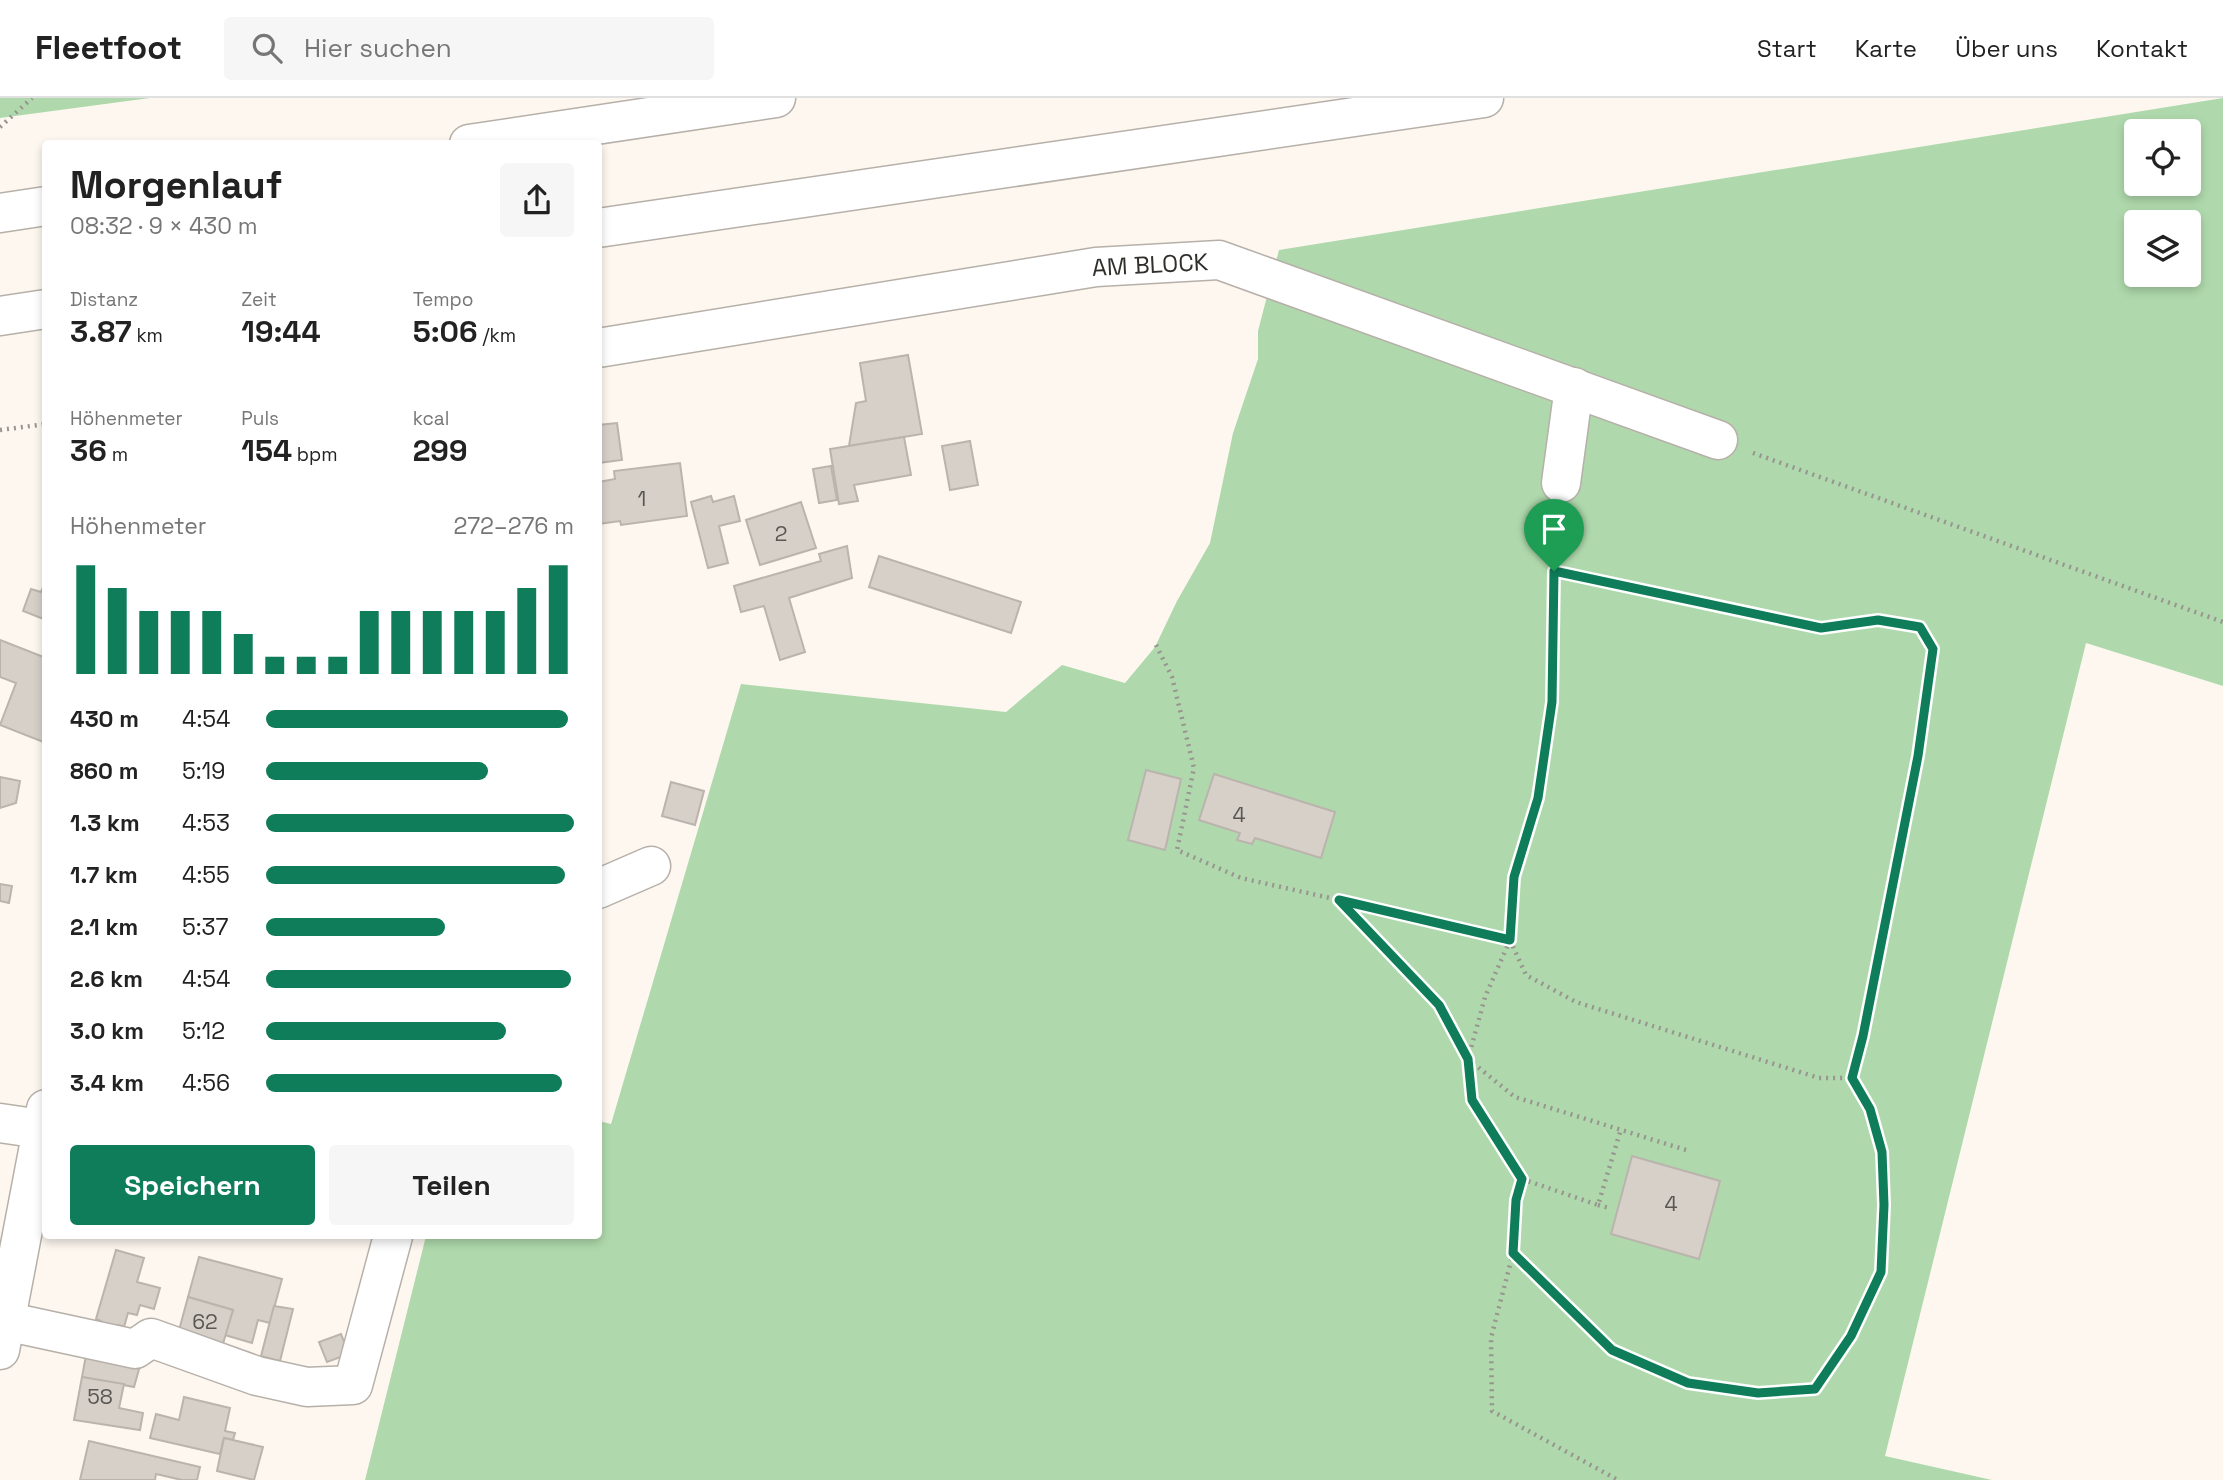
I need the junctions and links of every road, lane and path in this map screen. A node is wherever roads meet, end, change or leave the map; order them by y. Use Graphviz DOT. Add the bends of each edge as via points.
graph roads {
  1 [pos="32,98"];
  2 [pos="776,98"];
  3 [pos="1484,98"];
  4 [pos="0,127"];
  5 [pos="496,140"];
  6 [pos="42,207"];
  7 [pos="0,213"];
  8 [pos="602,227"];
  9 [pos="42,310"];
  10 [pos="0,316"];
  11 [pos="602,347"];
  12 [pos="1574,387"];
  13 [pos="42,425"];
  14 [pos="0,430"];
  15 [pos="1718,440"];
  16 [pos="1561,483"];
  17 [pos="1554,571"];
  18 [pos="2223,622"];
  19 [pos="1156,645"];
  20 [pos="651,866"];
  21 [pos="602,887"];
  22 [pos="1339,900"];
  23 [pos="1510,940"];
  24 [pos="1468,1059"];
  25 [pos="1852,1078"];
  26 [pos="42,1119"];
  27 [pos="0,1122"];
  28 [pos="42,1124"];
  29 [pos="1621,1129"];
  30 [pos="1686,1150"];
  31 [pos="1522,1179"];
  32 [pos="1598,1205"];
  33 [pos="1609,1208"];
  34 [pos="392,1239"];
  35 [pos="1513,1253"];
  36 [pos="2,1336"];
  37 [pos="1618,1480"];
  1 -- 4 [label="path"];
  2 -- 5 [label="main road"];
  3 -- 8 [label="main road"];
  6 -- 7 [label="main road"];
  9 -- 10 [label="main road"];
  11 -- 12 [label="main road, AM BLOCK" via="1096,267 1219,260"];
  12 -- 15 [label="main road, AM BLOCK"];
  12 -- 16 [label="main road"];
  13 -- 14 [label="path"];
  15 -- 18 [label="path"];
  16 -- 17 [label="path"];
  17 -- 23 [label="path" via="1552,702 1538,798 1514,877"];
  17 -- 25 [label="path" via="1821,628 1878,620 1920,627 1933,649 1918,756"];
  19 -- 22 [label="path" via="1172,677 1194,768 1177,850 1241,878"];
  20 -- 21 [label="main road"];
  22 -- 23 [label="path"];
  22 -- 24 [label="path" via="1439,1005"];
  23 -- 24 [label="path" via="1485,997"];
  23 -- 25 [label="path" via="1526,975 1576,1002 1819,1078"];
  24 -- 29 [label="path" via="1515,1097"];
  24 -- 31 [label="path" via="1472,1100"];
  25 -- 35 [label="path" via="1870,1109 1882,1152 1881,1272 1851,1336 1815,1389 1758,1393 1688,1383 1612,1350"];
  26 -- 27 [label="main road"];
  28 -- 36 [label="main road"];
  29 -- 30 [label="path"];
  29 -- 32 [label="path"];
  31 -- 32 [label="path"];
  31 -- 35 [label="path"];
  32 -- 33 [label="path"];
  34 -- 36 [label="main road" via="353,1385 307,1387 257,1377 150,1338 135,1349"];
  35 -- 37 [label="path" via="1491,1338 1492,1411"];
}
